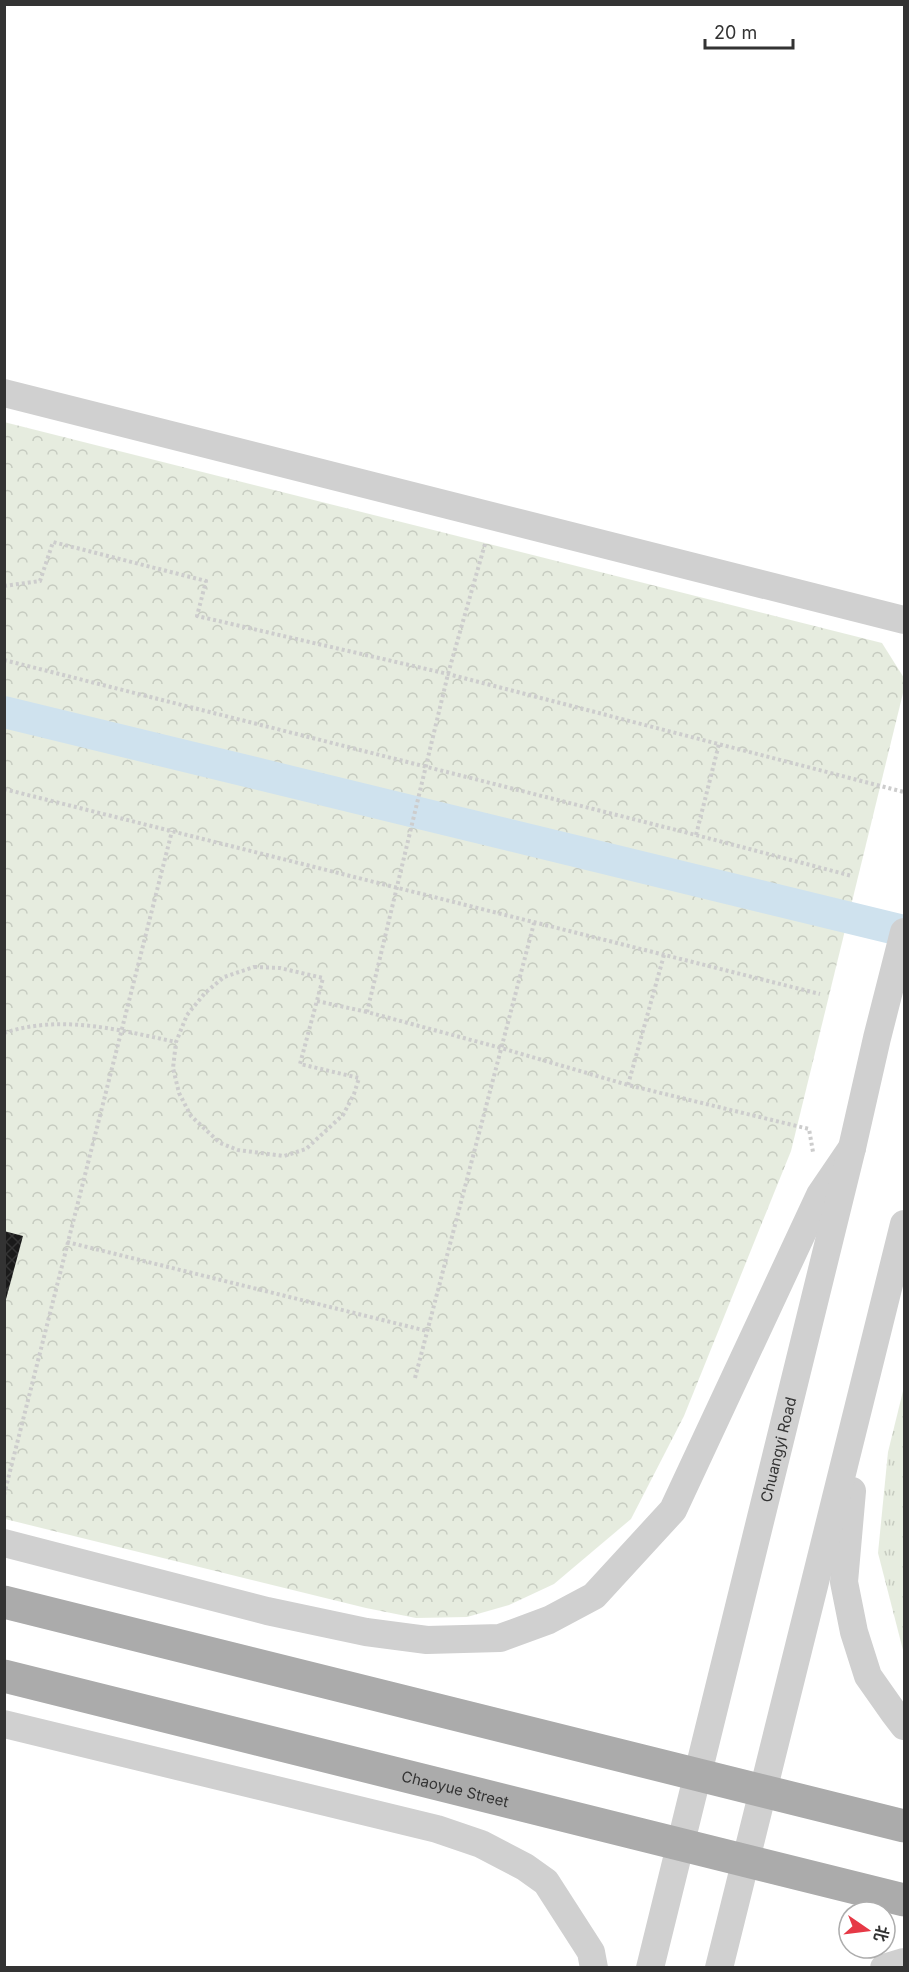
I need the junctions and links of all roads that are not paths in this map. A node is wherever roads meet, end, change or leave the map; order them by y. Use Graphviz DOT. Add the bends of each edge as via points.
graph roads {
  1 [pos="4,393"];
  2 [pos="904,620"];
  3 [pos="904,932"];
  4 [pos="852,1148"];
  5 [pos="904,1224"];
  6 [pos="863,1390"];
  7 [pos="4,1543"];
  8 [pos="4,1602"];
  9 [pos="4,1676"];
  10 [pos="4,1724"];
  11 [pos="904,1726"];
  12 [pos="697,1775"];
  13 [pos="763,1791"];
  14 [pos="904,1826"];
  15 [pos="680,1845"];
  16 [pos="746,1861"];
  17 [pos="904,1900"];
  18 [pos="904,1962"];
  19 [pos="594,1968"];
  20 [pos="650,1968"];
  21 [pos="719,1968"];
  22 [pos="884,1968"];
  1 -- 2 [label="street"];
  3 -- 4 [label="street, Chuangyi Road"];
  4 -- 7 [label="street" via="820,1195 673,1510 594,1596 549,1620 500,1638 427,1640 366,1632 267,1611"];
  4 -- 12 [label="street, Chuangyi Road"];
  5 -- 6 [label="street"];
  6 -- 11 [label="street" via="844,1582 868,1676"];
  6 -- 13 [label="street"];
  8 -- 12 [label="main road"];
  9 -- 15 [label="main road, Chaoyue Street"];
  10 -- 19 [label="street" via="437,1829 481,1844 546,1882 591,1952"];
  12 -- 13 [label="main road"];
  12 -- 15 [label="street, Chuangyi Road"];
  13 -- 14 [label="main road"];
  13 -- 16 [label="street"];
  15 -- 16 [label="main road, Chaoyue Street"];
  15 -- 20 [label="street, Chuangyi Road"];
  16 -- 17 [label="main road, Chaoyue Street"];
  16 -- 21 [label="street"];
  18 -- 22 [label="street"];
}
